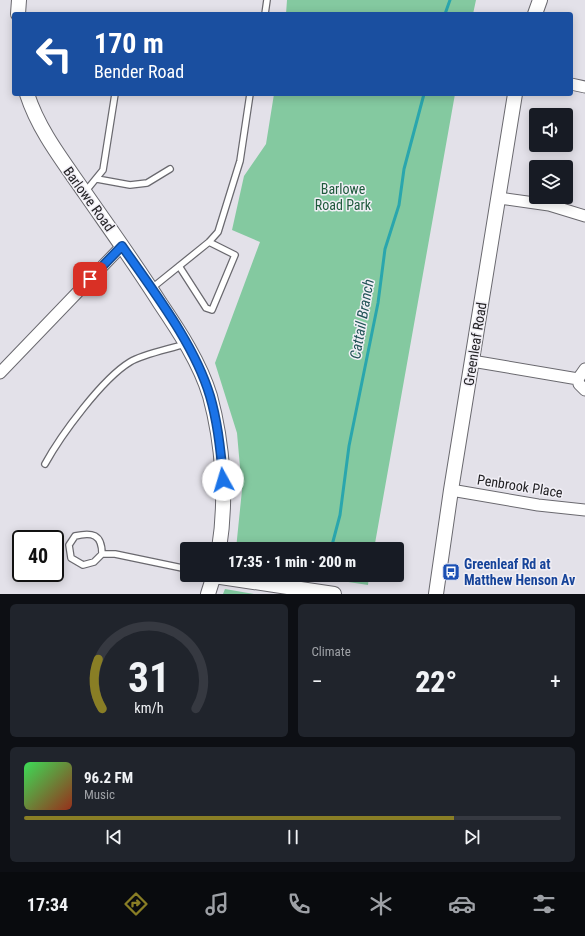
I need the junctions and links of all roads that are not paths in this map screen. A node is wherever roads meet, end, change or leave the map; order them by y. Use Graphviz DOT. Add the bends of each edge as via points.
graph roads {
  1 [pos="19,0"];
  2 [pos="267,0"];
  3 [pos="540,0"];
  4 [pos="18,12"];
  5 [pos="265,12"];
  6 [pos="536,12"];
  7 [pos="573,84"];
  8 [pos="585,87"];
  9 [pos="28,96"];
  10 [pos="115,96"];
  11 [pos="250,96"];
  12 [pos="515,96"];
  13 [pos="170,169"];
  14 [pos="97,179"];
  15 [pos="84,192"];
  16 [pos="499,198"];
  17 [pos="585,216"];
  18 [pos="209,242"];
  19 [pos="122,246"];
  20 [pos="179,266"];
  21 [pos="151,288"];
  22 [pos="186,344"];
  23 [pos="472,361"];
  24 [pos="0,373"];
  25 [pos="582,374"];
  26 [pos="585,390"];
  27 [pos="45,464"];
  28 [pos="451,490"];
  29 [pos="585,510"];
  30 [pos="219,542"];
  31 [pos="102,554"];
  32 [pos="180,568"];
  33 [pos="211,582"];
  34 [pos="258,582"];
  35 [pos="208,594"];
  36 [pos="334,594"];
  37 [pos="436,594"];
  1 -- 4 [label="street"];
  2 -- 5 [label="lane"];
  3 -- 6 [label="street"];
  7 -- 8 [label="street"];
  9 -- 15 [label="street, Barlowe Road" via="40,125"];
  10 -- 14 [label="lane" via="103,170"];
  11 -- 18 [label="lane" via="240,161 222,224"];
  12 -- 16 [label="street, Greenleaf Road"];
  13 -- 14 [label="lane" via="147,183 130,185"];
  14 -- 15 [label="lane"];
  15 -- 19 [label="street, Barlowe Road"];
  16 -- 17 [label="street" via="549,205"];
  16 -- 23 [label="street, Greenleaf Road"];
  18 -- 20 [label="lane"];
  18 -- 20 [label="lane" via="235,255 212,310 206,308"];
  19 -- 21 [label="street, Barlowe Road"];
  19 -- 24 [label="street"];
  20 -- 21 [label="lane"];
  21 -- 22 [label="street, Barlowe Road"];
  22 -- 27 [label="lane" via="132,361 109,377 54,447"];
  22 -- 30 [label="street, Barlowe Road" via="210,395 219,437 223,480"];
  23 -- 25 [label="street"];
  23 -- 28 [label="street, Greenleaf Road"];
  25 -- 26 [label="street" via="579,384"];
  28 -- 29 [label="street, Penbrook Place"];
  28 -- 37 [label="street, Greenleaf Road"];
  31 -- 31 [label="lane" via="94,562 83,564 71,558 68,545 75,536 88,533 98,538 102,544"];
  31 -- 32 [label="lane" via="115,554"];
  33 -- 35 [label="street"];
  34 -- 36 [label="street"];
}
